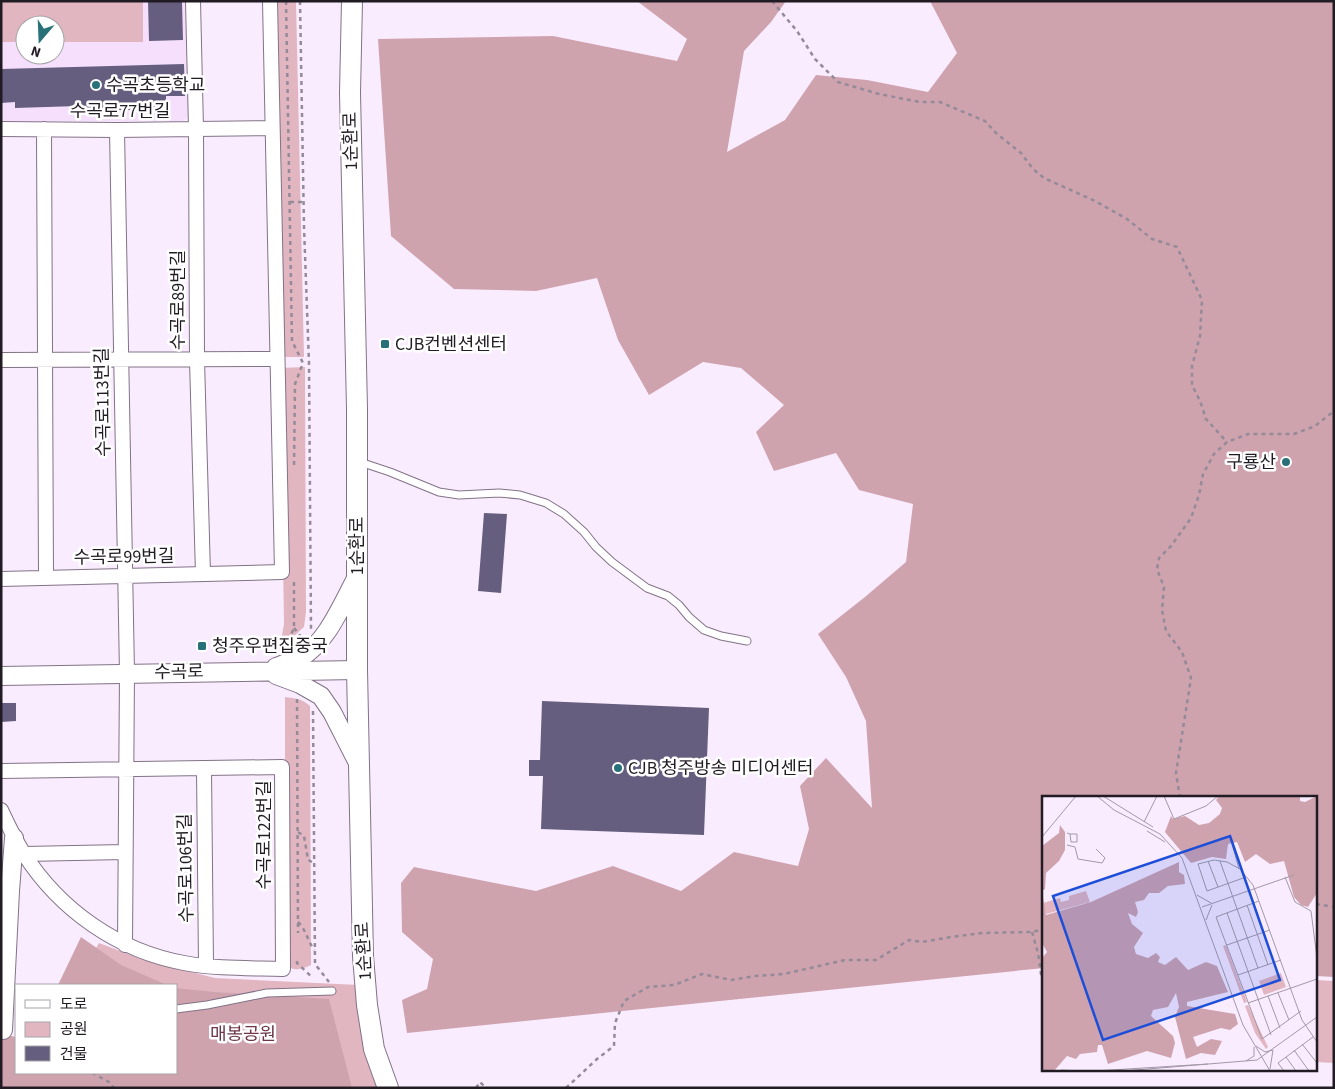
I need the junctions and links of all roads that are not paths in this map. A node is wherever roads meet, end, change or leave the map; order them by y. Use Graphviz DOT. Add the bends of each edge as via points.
graph roads {
  1 [pos="193,1"];
  2 [pos="270,1"];
  3 [pos="352,1"];
  4 [pos="272,128"];
  5 [pos="44,129"];
  6 [pos="196,129"];
  7 [pos="1,130"];
  8 [pos="117,130"];
  9 [pos="196,240"];
  10 [pos="277,359"];
  11 [pos="1,360"];
  12 [pos="45,360"];
  13 [pos="121,360"];
  14 [pos="197,360"];
  15 [pos="357,461"];
  16 [pos="203,574"];
  17 [pos="124,576"];
  18 [pos="357,577"];
  19 [pos="46,578"];
  20 [pos="1,579"];
  21 [pos="747,641"];
  22 [pos="357,670"];
  23 [pos="266,671"];
  24 [pos="127,673"];
  25 [pos="1,676"];
  26 [pos="359,766"];
  27 [pos="204,769"];
  28 [pos="126,770"];
  29 [pos="1,771"];
  30 [pos="3,818"];
  31 [pos="14,838"];
  32 [pos="125,852"];
  33 [pos="24,854"];
  34 [pos="125,945"];
  35 [pos="206,966"];
  36 [pos="331,988"];
  37 [pos="178,1009"];
  38 [pos="2,1030"];
  39 [pos="388,1088"];
  1 -- 6 [label="street, 수곡로77번길"];
  2 -- 4 [label="street"];
  3 -- 15 [label="main road, 1순환로" via="350,92"];
  4 -- 6 [label="street, 수곡로77번길"];
  4 -- 10 [label="street"];
  5 -- 7 [label="street, 수곡로77번길"];
  5 -- 8 [label="street, 수곡로77번길"];
  5 -- 12 [label="street"];
  6 -- 8 [label="street, 수곡로77번길"];
  6 -- 9 [label="street, 수곡로77번길"];
  8 -- 13 [label="street, 수곡로113번길"];
  9 -- 14 [label="street, 수곡로89번길"];
  10 -- 14 [label="street, 수곡로89번길"];
  10 -- 16 [label="street, 수곡로99번길" via="282,572"];
  11 -- 12 [label="street, 수곡로89번길"];
  12 -- 13 [label="street, 수곡로89번길"];
  12 -- 19 [label="street"];
  13 -- 14 [label="street, 수곡로89번길"];
  13 -- 17 [label="street, 수곡로113번길"];
  14 -- 16 [label="street, 수곡로89번길"];
  15 -- 18 [label="main road, 1순환로"];
  15 -- 21 [label="lane" via="439,492 520,495 546,503 564,514 631,578 668,596 704,630"];
  16 -- 17 [label="street, 수곡로99번길"];
  17 -- 19 [label="street, 수곡로99번길"];
  17 -- 24 [label="street, 수곡로113번길"];
  18 -- 22 [label="main road, 1순환로"];
  18 -- 23 [label="street" via="326,635 301,657"];
  19 -- 20 [label="street, 수곡로99번길"];
  22 -- 23 [label="street, 수곡로"];
  22 -- 26 [label="main road, 1순환로"];
  23 -- 24 [label="street, 수곡로"];
  23 -- 26 [label="street" via="321,696"];
  24 -- 25 [label="street, 수곡로"];
  24 -- 28 [label="street, 수곡로113번길"];
  26 -- 39 [label="main road, 1순환로" via="367,1005 374,1049"];
  27 -- 28 [label="street, 수곡로122번길"];
  27 -- 35 [label="street, 수곡로106번길"];
  27 -- 35 [label="street, 수곡로122번길" via="282,768 283,969"];
  28 -- 29 [label="street, 수곡로122번길"];
  28 -- 32 [label="street, 수곡로113번길"];
  30 -- 31 [label="street"];
  31 -- 33 [label="street"];
  31 -- 38 [label="street"];
  32 -- 33 [label="street"];
  32 -- 34 [label="street, 수곡로113번길"];
  33 -- 34 [label="street" via="49,886 79,916"];
  34 -- 35 [label="street" via="168,960"];
  36 -- 37 [label="lane" via="267,993"];
}
